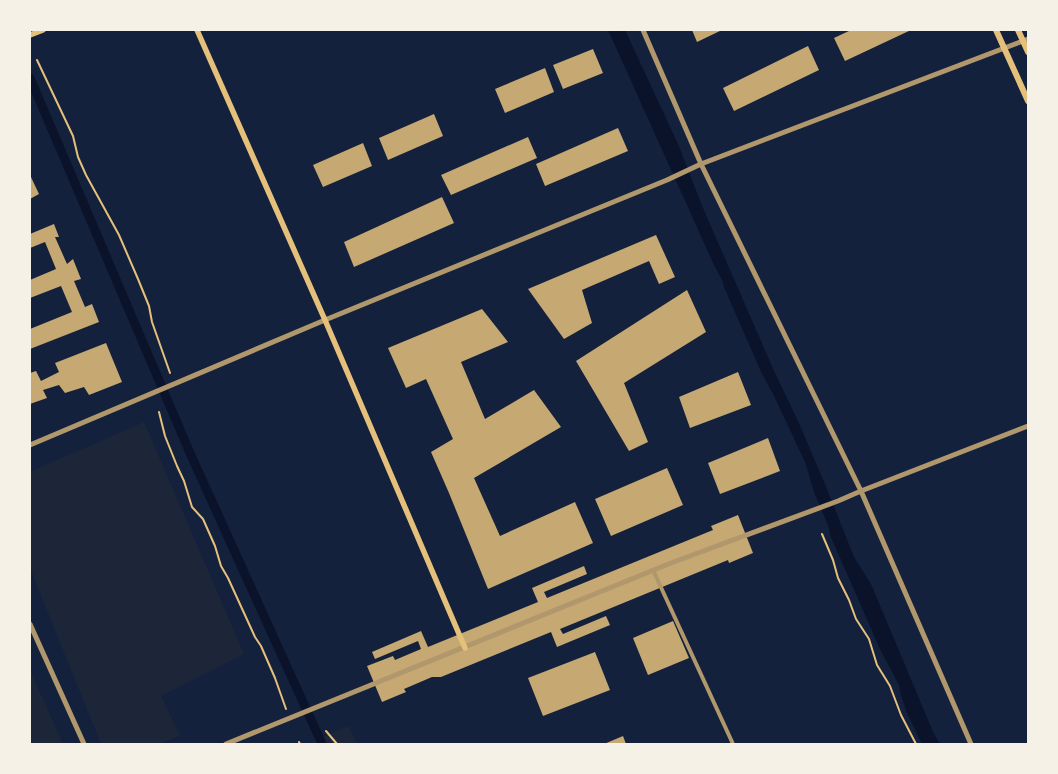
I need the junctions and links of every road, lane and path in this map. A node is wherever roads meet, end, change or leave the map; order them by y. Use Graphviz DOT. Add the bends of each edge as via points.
graph roads {
  1 [pos="43,30"];
  2 [pos="196,30"];
  3 [pos="643,30"];
  4 [pos="996,30"];
  5 [pos="1018,30"];
  6 [pos="30,35"];
  7 [pos="1025,40"];
  8 [pos="1005,47"];
  9 [pos="1028,52"];
  10 [pos="37,60"];
  11 [pos="1028,101"];
  12 [pos="702,164"];
  13 [pos="325,320"];
  14 [pos="170,373"];
  15 [pos="159,412"];
  16 [pos="1028,426"];
  17 [pos="30,444"];
  18 [pos="861,491"];
  19 [pos="822,534"];
  20 [pos="653,570"];
  21 [pos="30,624"];
  22 [pos="465,648"];
  23 [pos="286,709"];
  24 [pos="326,731"];
  25 [pos="84,744"];
  26 [pos="226,744"];
  27 [pos="337,744"];
  28 [pos="733,744"];
  29 [pos="916,744"];
  30 [pos="971,744"];
  1 -- 6 [label="main road"];
  2 -- 13 [label="main road"];
  3 -- 12 [label="street"];
  4 -- 8 [label="main road"];
  5 -- 7 [label="main road"];
  7 -- 8 [label="street"];
  7 -- 9 [label="main road"];
  8 -- 11 [label="main road"];
  8 -- 12 [label="street"];
  10 -- 14 [label="path" via="73,136 86,175 138,278"];
  12 -- 13 [label="street"];
  12 -- 18 [label="street"];
  13 -- 17 [label="street"];
  13 -- 22 [label="main road"];
  15 -- 23 [label="path" via="192,507 203,519"];
  16 -- 18 [label="street"];
  18 -- 20 [label="street"];
  18 -- 30 [label="street"];
  19 -- 29 [label="path" via="856,619"];
  20 -- 22 [label="street"];
  20 -- 28 [label="street"];
  21 -- 25 [label="street"];
  22 -- 26 [label="street"];
  24 -- 27 [label="path"];
}
